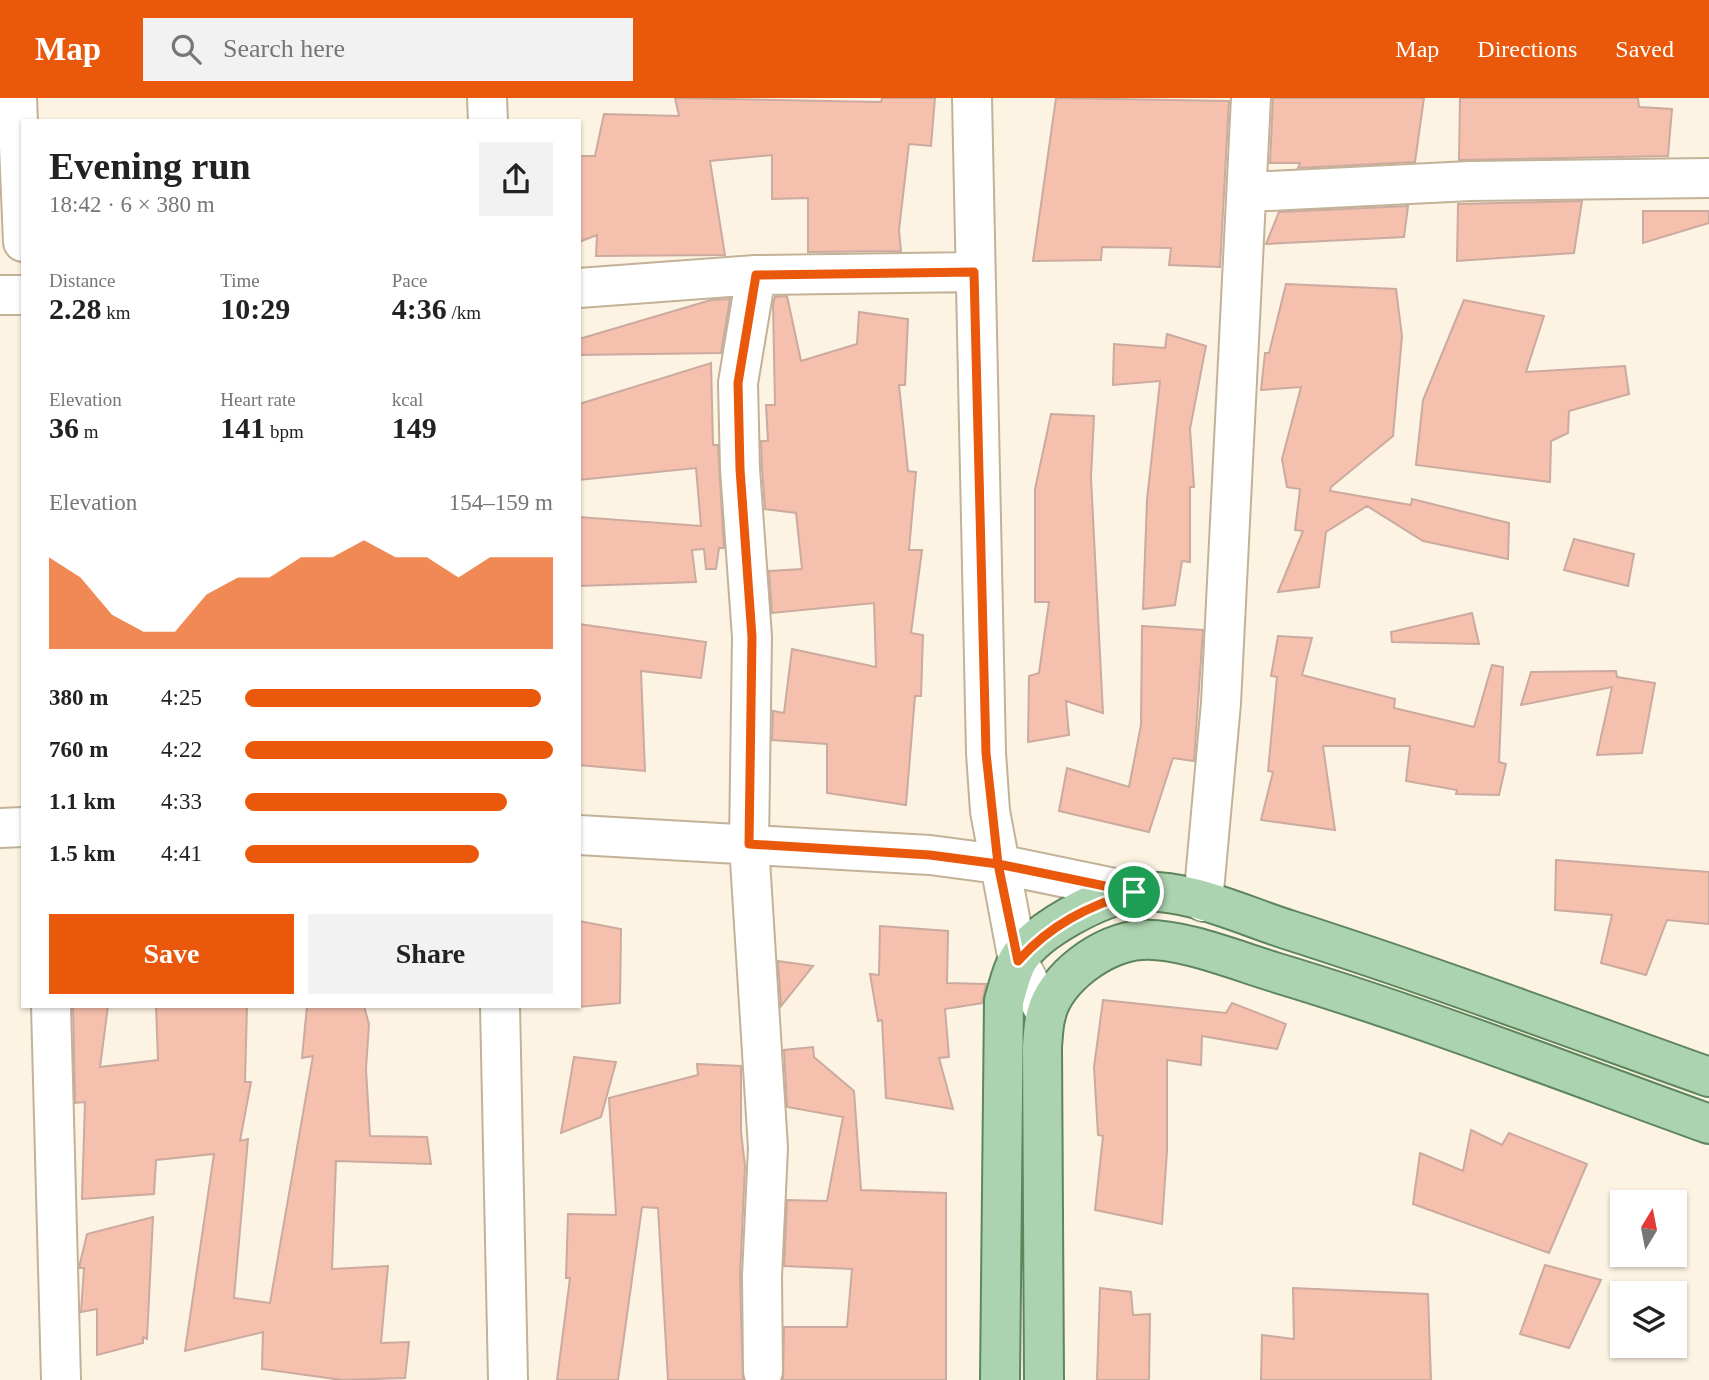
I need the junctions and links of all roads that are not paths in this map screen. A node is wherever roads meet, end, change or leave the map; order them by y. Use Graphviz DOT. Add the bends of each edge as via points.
graph roads {
  1 [pos="17,98"];
  2 [pos="487,98"];
  3 [pos="972,98"];
  4 [pos="1251,98"];
  5 [pos="488,119"];
  6 [pos="1709,178"];
  7 [pos="1248,192"];
  8 [pos="21,194"];
  9 [pos="974,272"];
  10 [pos="756,275"];
  11 [pos="581,288"];
  12 [pos="0,295"];
  13 [pos="21,295"];
  14 [pos="21,827"];
  15 [pos="0,828"];
  16 [pos="581,835"];
  17 [pos="749,844"];
  18 [pos="998,864"];
  19 [pos="1134,892"];
  20 [pos="1203,902"];
  21 [pos="1018,961"];
  22 [pos="51,1008"];
  23 [pos="500,1008"];
  24 [pos="1046,1014"];
  25 [pos="1709,1077"];
  26 [pos="1709,1124"];
  27 [pos="763,1371"];
  28 [pos="61,1380"];
  29 [pos="508,1380"];
  30 [pos="1000,1380"];
  31 [pos="1044,1380"];
  1 -- 8 [label="street"];
  2 -- 5 [label="street"];
  3 -- 9 [label="street"];
  4 -- 7 [label="street"];
  6 -- 7 [label="street" via="1470,181"];
  7 -- 20 [label="street" via="1221,703"];
  9 -- 10 [label="street"];
  9 -- 18 [label="street" via="986,753"];
  10 -- 11 [label="street"];
  10 -- 17 [label="street" via="738,383 752,637"];
  12 -- 13 [label="street"];
  14 -- 15 [label="street"];
  16 -- 17 [label="street"];
  17 -- 18 [label="street" via="930,855"];
  17 -- 27 [label="street" via="768,1147"];
  18 -- 19 [label="street"];
  18 -- 21 [label="street"];
  19 -- 20 [label="main road"];
  19 -- 21 [label="main road" via="1070,916 1038,938"];
  20 -- 25 [label="main road" via="1371,956"];
  21 -- 24 [label="street"];
  21 -- 30 [label="main road" via="1004,1001"];
  22 -- 28 [label="street"];
  23 -- 29 [label="street"];
  24 -- 26 [label="main road" via="1056,993 1091,960 1118,945 1142,940 1171,944 1350,995"];
  24 -- 31 [label="main road" via="1042,1047"];
}
